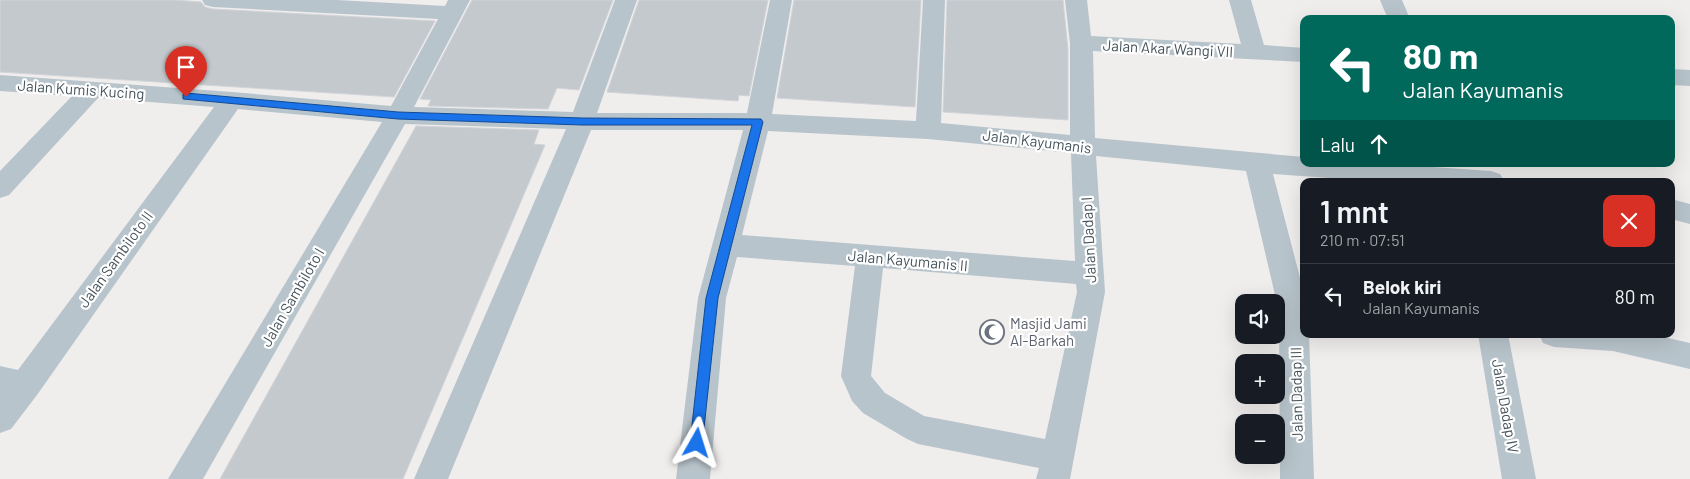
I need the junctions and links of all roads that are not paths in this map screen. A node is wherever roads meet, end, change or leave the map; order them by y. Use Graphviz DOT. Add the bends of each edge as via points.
graph roads {
  1 [pos="213,0"];
  2 [pos="626,0"];
  3 [pos="781,0"];
  4 [pos="934,0"];
  5 [pos="1076,0"];
  6 [pos="1240,0"];
  7 [pos="1391,0"];
  8 [pos="315,3"];
  9 [pos="456,7"];
  10 [pos="1397,15"];
  11 [pos="1082,43"];
  12 [pos="1255,52"];
  13 [pos="1300,55"];
  14 [pos="1675,77"];
  15 [pos="1690,78"];
  16 [pos="0,83"];
  17 [pos="92,90"];
  18 [pos="232,100"];
  19 [pos="398,115"];
  20 [pos="582,121"];
  21 [pos="758,122"];
  22 [pos="928,130"];
  23 [pos="1083,147"];
  24 [pos="1257,163"];
  25 [pos="1300,166"];
  26 [pos="1309,167"];
  27 [pos="1452,178"];
  28 [pos="0,188"];
  29 [pos="1675,210"];
  30 [pos="1690,214"];
  31 [pos="726,245"];
  32 [pos="870,257"];
  33 [pos="1091,274"];
  34 [pos="1299,312"];
  35 [pos="1495,338"];
  36 [pos="1613,338"];
  37 [pos="1690,356"];
  38 [pos="13,382"];
  39 [pos="0,419"];
  40 [pos="1055,468"];
  41 [pos="185,479"];
  42 [pos="431,479"];
  43 [pos="693,479"];
  44 [pos="1297,479"];
  45 [pos="1519,479"];
  1 -- 8 [label="street"];
  2 -- 20 [label="street"];
  3 -- 21 [label="street"];
  4 -- 22 [label="street"];
  5 -- 11 [label="street, Jalan Dadap I"];
  6 -- 12 [label="street, Jalan Akar Wangi VII"];
  7 -- 10 [label="street"];
  8 -- 9 [label="street"];
  9 -- 19 [label="street, Jalan Sambiloto I"];
  11 -- 12 [label="street, Jalan Akar Wangi VII"];
  11 -- 23 [label="street, Jalan Dadap I"];
  12 -- 13 [label="street, Jalan Akar Wangi VII"];
  14 -- 15 [label="street"];
  16 -- 17 [label="street, Jalan Kumis Kucing"];
  17 -- 18 [label="street, Jalan Kumis Kucing"];
  17 -- 28 [label="street"];
  18 -- 19 [label="street, Jalan Kumis Kucing"];
  18 -- 38 [label="street, Jalan Sambiloto II" via="126,242"];
  19 -- 20 [label="street, Jalan Kumis Kucing"];
  19 -- 41 [label="street, Jalan Sambiloto I"];
  20 -- 21 [label="street, Jalan Kayumanis"];
  20 -- 42 [label="street"];
  21 -- 22 [label="street, Jalan Kayumanis"];
  21 -- 31 [label="street"];
  22 -- 23 [label="street, Jalan Kayumanis"];
  23 -- 24 [label="street, Jalan Kayumanis"];
  23 -- 33 [label="street, Jalan Dadap I"];
  24 -- 25 [label="street, Jalan Kayumanis"];
  24 -- 34 [label="street, Jalan Dadap III"];
  26 -- 27 [label="street, Jalan Kayumanis"];
  29 -- 30 [label="street"];
  31 -- 32 [label="street, Jalan Kayumanis II"];
  31 -- 43 [label="street" via="712,298"];
  32 -- 33 [label="street, Jalan Kayumanis II"];
  32 -- 40 [label="street" via="856,376 863,391 874,403 918,429"];
  33 -- 40 [label="street, Jalan Dadap I" via="1091,292"];
  34 -- 44 [label="street, Jalan Dadap III"];
  35 -- 45 [label="street, Jalan Dadap IV"];
  36 -- 37 [label="street"];
  38 -- 39 [label="street, Jalan Sambiloto II"];
}
